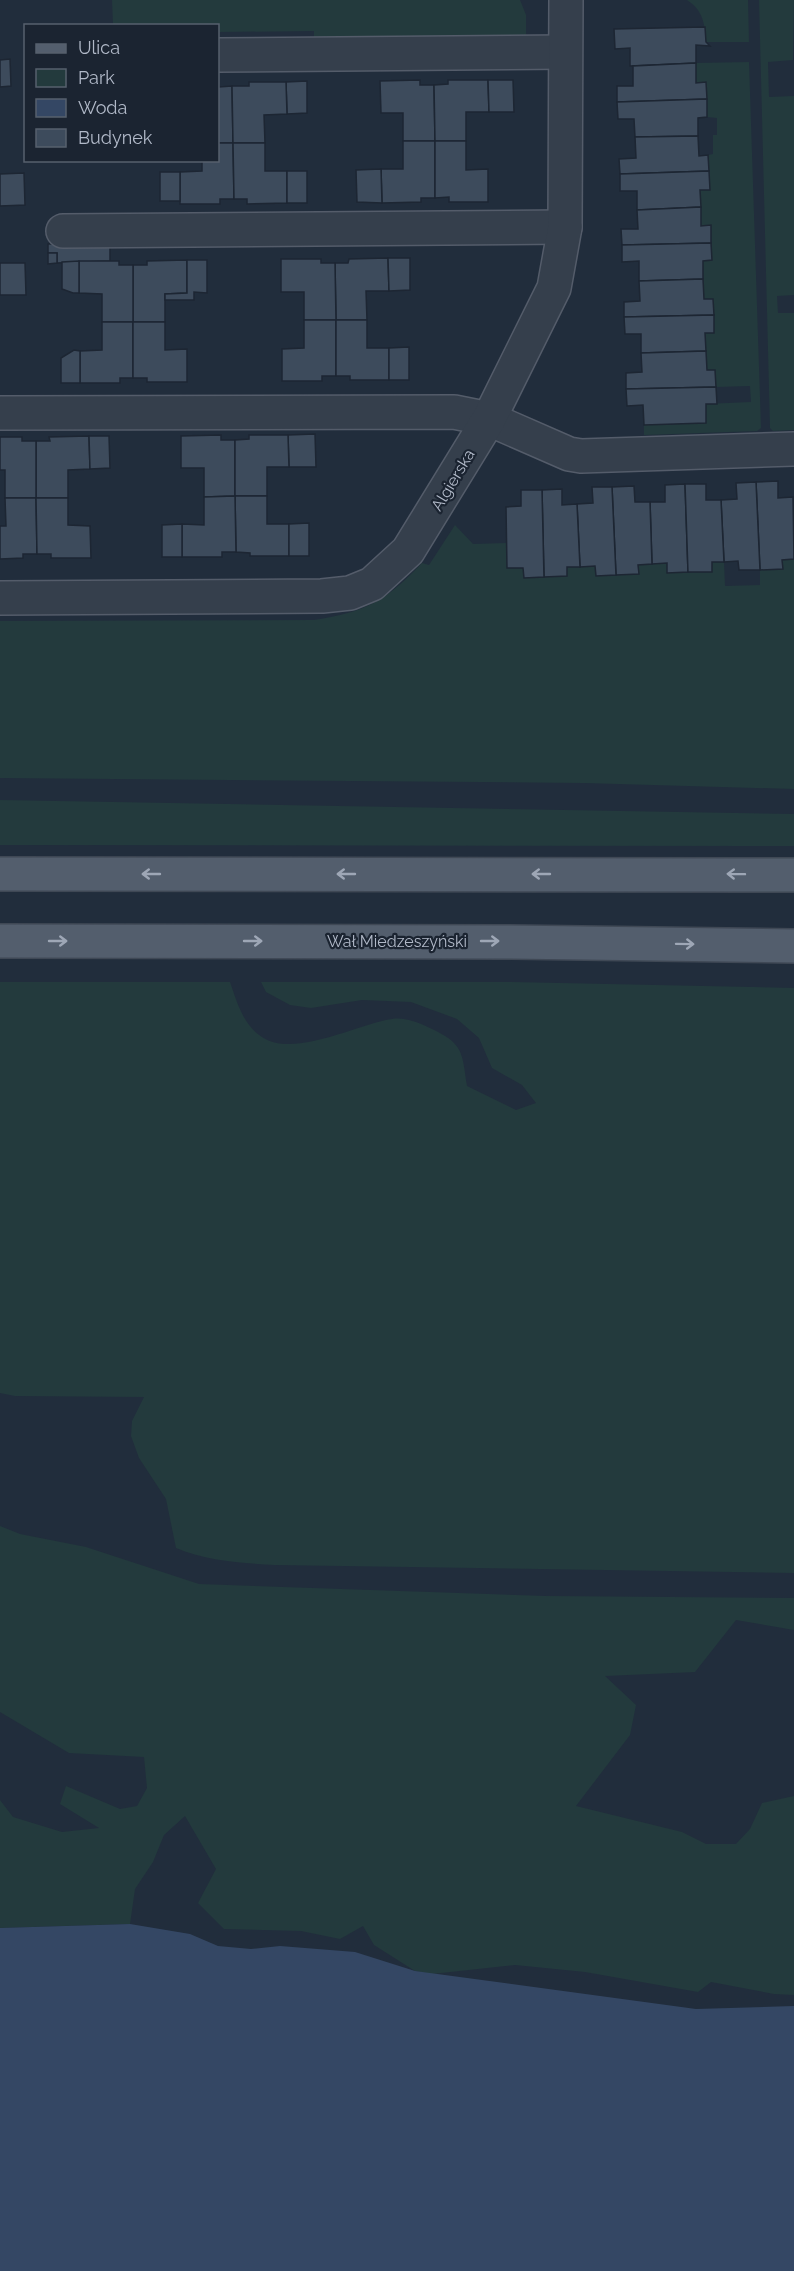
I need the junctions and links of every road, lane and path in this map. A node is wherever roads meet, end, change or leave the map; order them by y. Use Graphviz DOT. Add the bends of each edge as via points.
graph roads {
  1 [pos="566,0"];
  2 [pos="566,52"];
  3 [pos="219,55"];
  4 [pos="566,227"];
  5 [pos="63,231"];
  6 [pos="0,413"];
  7 [pos="489,419"];
  8 [pos="794,449"];
  9 [pos="0,598"];
  10 [pos="0,874"];
  11 [pos="794,875"];
  12 [pos="0,941"];
  13 [pos="794,946"];
  1 -- 2 [label="street, Algierska"];
  2 -- 3 [label="street"];
  2 -- 4 [label="street, Algierska"];
  4 -- 5 [label="street"];
  4 -- 7 [label="street, Algierska" via="554,288"];
  6 -- 7 [label="street" via="454,412"];
  7 -- 8 [label="street" via="581,456"];
  7 -- 9 [label="street, Algierska" via="408,551 372,584 350,593"];
  11 -- 10 [label="main road, one-way"];
  12 -- 13 [label="main road, Wał Miedzeszyński, one-way"];
}
